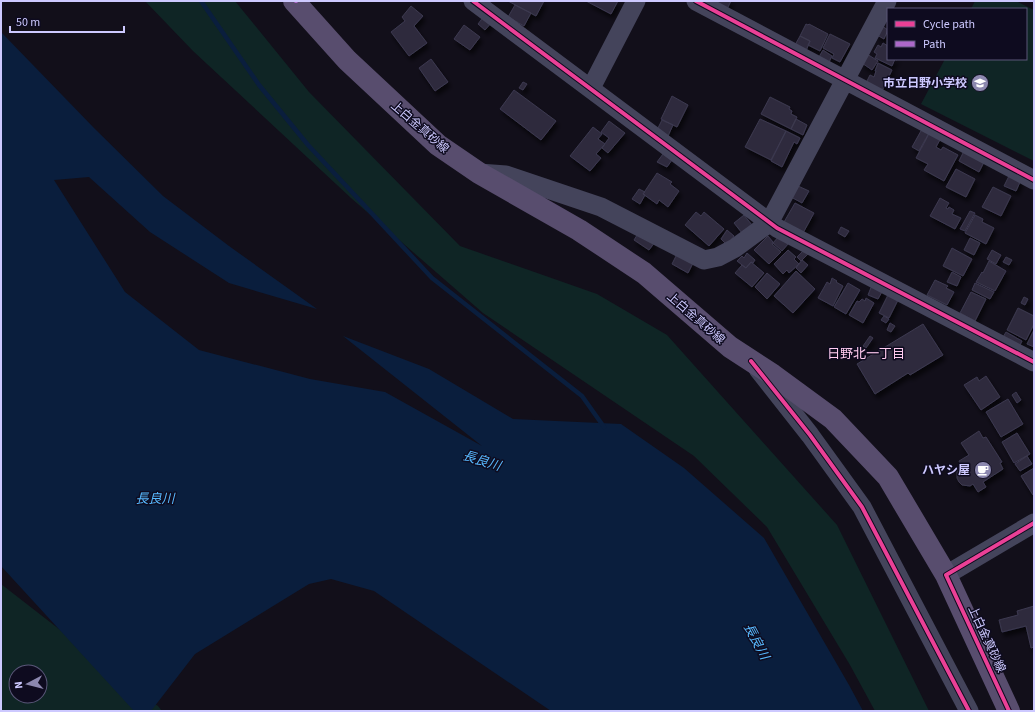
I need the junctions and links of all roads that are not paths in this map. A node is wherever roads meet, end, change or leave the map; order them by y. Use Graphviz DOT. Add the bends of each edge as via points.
graph roads {
  1 [pos="294,1"];
  2 [pos="473,1"];
  3 [pos="636,1"];
  4 [pos="696,1"];
  5 [pos="887,1"];
  6 [pos="846,80"];
  7 [pos="591,88"];
  8 [pos="479,173"];
  9 [pos="1034,180"];
  10 [pos="769,223"];
  11 [pos="751,361"];
  12 [pos="1034,362"];
  13 [pos="1034,523"];
  14 [pos="946,575"];
  15 [pos="968,711"];
  16 [pos="1009,711"];
  1 -- 8 [label="main road, 上白金真砂線" via="347,60 438,145"];
  2 -- 7 [label="street"];
  3 -- 7 [label="street"];
  4 -- 6 [label="street"];
  5 -- 6 [label="street"];
  6 -- 9 [label="street"];
  6 -- 10 [label="street"];
  7 -- 10 [label="street"];
  8 -- 10 [label="street" via="506,175 601,207 704,260 724,254"];
  8 -- 11 [label="main road, 上白金真砂線" via="579,230 644,273 730,347"];
  10 -- 12 [label="street"];
  11 -- 14 [label="main road, 上白金真砂線" via="834,419 888,477"];
  11 -- 15 [label="street" via="810,435 862,507"];
  13 -- 14 [label="street"];
  14 -- 16 [label="main road, 上白金真砂線"];
}
